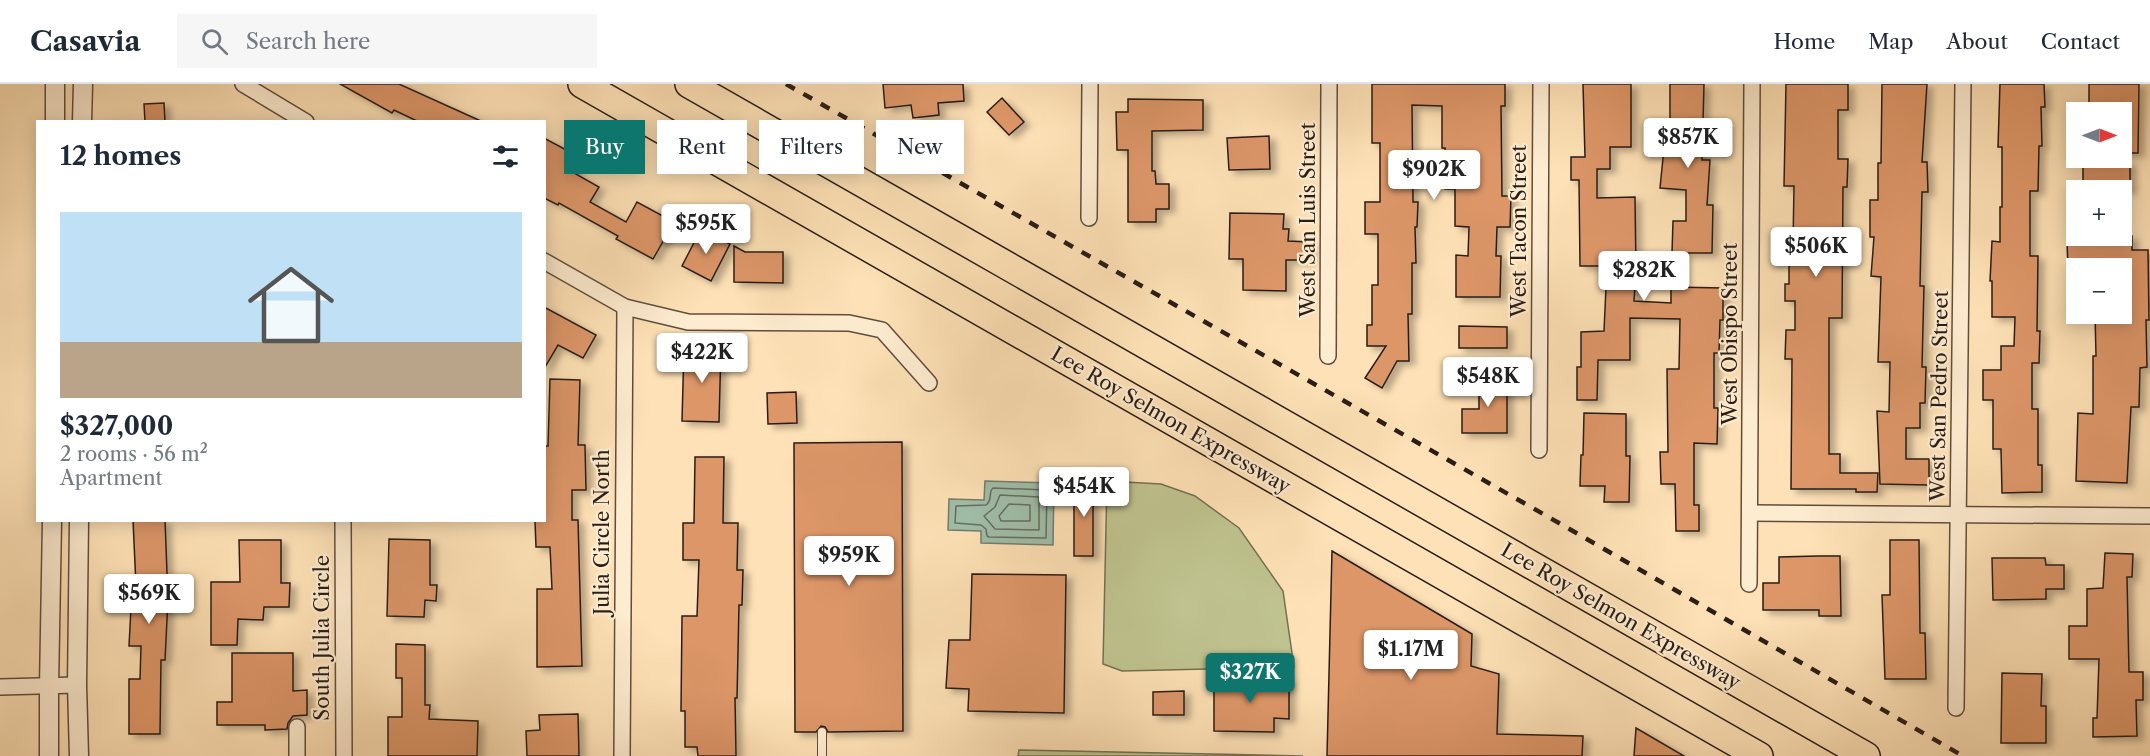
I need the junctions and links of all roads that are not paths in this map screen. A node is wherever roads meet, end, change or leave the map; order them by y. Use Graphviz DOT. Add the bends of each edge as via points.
graph roads {
  1 [pos="55,84"];
  2 [pos="83,84"];
  3 [pos="243,84"];
  4 [pos="582,84"];
  5 [pos="689,84"];
  6 [pos="1090,84"];
  7 [pos="1329,84"];
  8 [pos="1541,84"];
  9 [pos="1752,84"];
  10 [pos="1963,84"];
  11 [pos="55,120"];
  12 [pos="82,120"];
  13 [pos="303,120"];
  14 [pos="1089,218"];
  15 [pos="546,262"];
  16 [pos="625,307"];
  17 [pos="1328,356"];
  18 [pos="930,383"];
  19 [pos="1539,450"];
  20 [pos="1749,513"];
  21 [pos="1959,514"];
  22 [pos="2150,516"];
  23 [pos="52,522"];
  24 [pos="79,522"];
  25 [pos="343,522"];
  26 [pos="1749,584"];
  27 [pos="77,685"];
  28 [pos="0,687"];
  29 [pos="49,687"];
  30 [pos="1956,708"];
  31 [pos="297,727"];
  32 [pos="822,732"];
  33 [pos="50,756"];
  34 [pos="79,756"];
  35 [pos="297,756"];
  36 [pos="344,756"];
  37 [pos="622,756"];
  38 [pos="822,756"];
  39 [pos="1760,756"];
  40 [pos="1866,756"];
  1 -- 11 [label="street"];
  2 -- 12 [label="street"];
  3 -- 13 [label="street"];
  4 -- 39 [label="highway, Lee Roy Selmon Expressway"];
  5 -- 40 [label="highway, Lee Roy Selmon Expressway"];
  6 -- 14 [label="street"];
  7 -- 17 [label="street, West San Luis Street"];
  8 -- 19 [label="street, West Tacon Street"];
  9 -- 20 [label="street, West Obispo Street"];
  10 -- 21 [label="street, West San Pedro Street"];
  15 -- 16 [label="street"];
  16 -- 18 [label="street" via="688,322 849,322 882,330"];
  16 -- 37 [label="street, Julia Circle North"];
  20 -- 21 [label="street"];
  20 -- 26 [label="street, West Obispo Street"];
  21 -- 22 [label="street"];
  21 -- 30 [label="street, West San Pedro Street"];
  23 -- 29 [label="street"];
  24 -- 27 [label="street"];
  25 -- 36 [label="street, South Julia Circle"];
  27 -- 29 [label="street"];
  27 -- 34 [label="street"];
  28 -- 29 [label="street"];
  29 -- 33 [label="street"];
  31 -- 35 [label="street"];
  32 -- 38 [label="lane"];
}
